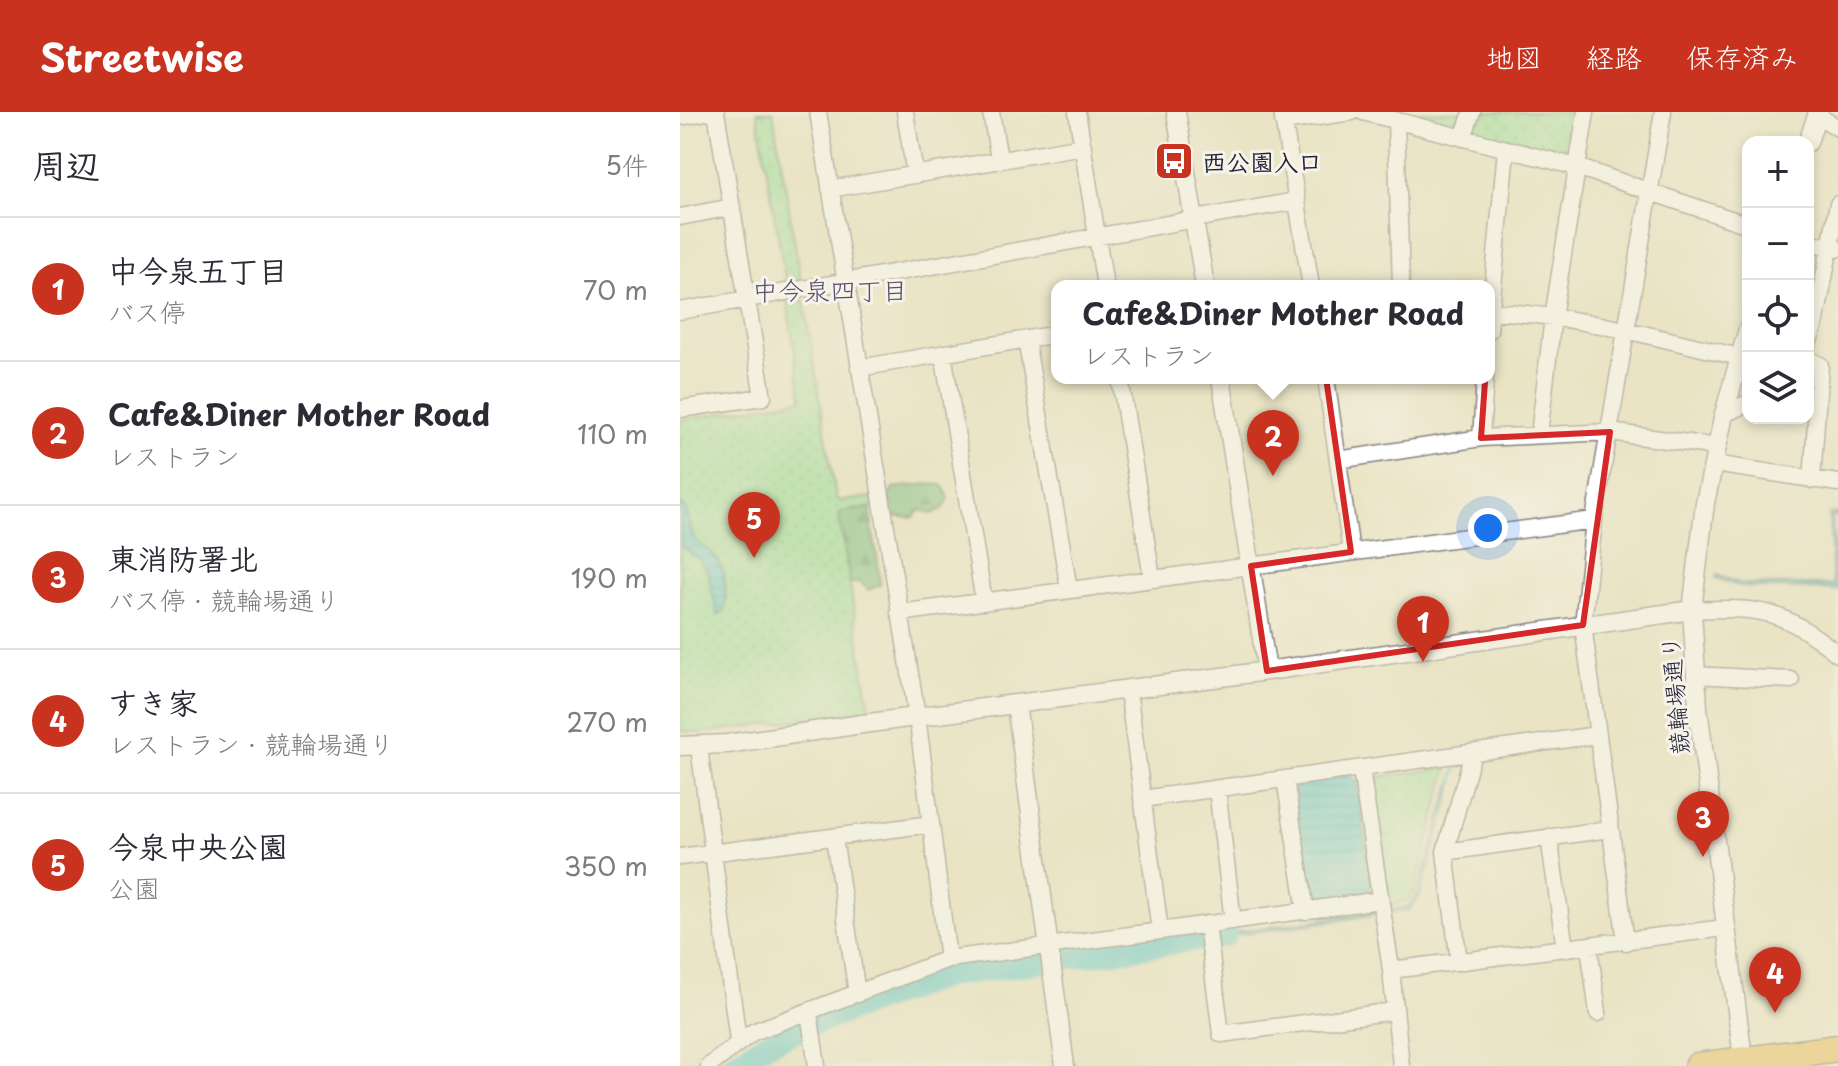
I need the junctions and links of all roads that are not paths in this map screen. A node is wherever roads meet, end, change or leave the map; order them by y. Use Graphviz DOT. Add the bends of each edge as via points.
graph roads {
  1 [pos="706,112"];
  2 [pos="716,112"];
  3 [pos="818,112"];
  4 [pos="905,112"];
  5 [pos="991,112"];
  6 [pos="1077,112"];
  7 [pos="1176,112"];
  8 [pos="1352,112"];
  9 [pos="1363,112"];
  10 [pos="1472,112"];
  11 [pos="1586,112"];
  12 [pos="1663,112"];
  13 [pos="1817,113"];
  14 [pos="680,117"];
  15 [pos="1283,117"];
  16 [pos="1396,121"];
  17 [pos="1838,128"];
  18 [pos="1810,136"];
  19 [pos="1463,138"];
  20 [pos="1083,146"];
  21 [pos="1506,149"];
  22 [pos="999,159"];
  23 [pos="1577,167"];
  24 [pos="915,175"];
  25 [pos="830,189"];
  26 [pos="1649,191"];
  27 [pos="1296,201"];
  28 [pos="1838,204"];
  29 [pos="732,207"];
  30 [pos="680,217"];
  31 [pos="1195,220"];
  32 [pos="1742,223"];
  33 [pos="1097,236"];
  34 [pos="1814,243"];
  35 [pos="1834,248"];
  36 [pos="1104,280"];
  37 [pos="1204,280"];
  38 [pos="1310,280"];
  39 [pos="1401,280"];
  40 [pos="1493,280"];
  41 [pos="845,282"];
  42 [pos="748,299"];
  43 [pos="680,311"];
  44 [pos="1495,311"];
  45 [pos="1553,317"];
  46 [pos="1814,328"];
  47 [pos="1625,329"];
  48 [pos="1051,335"];
  49 [pos="1026,339"];
  50 [pos="1742,348"];
  51 [pos="943,353"];
  52 [pos="1739,357"];
  53 [pos="1814,362"];
  54 [pos="859,368"];
  55 [pos="1121,384"];
  56 [pos="1222,384"];
  57 [pos="1327,384"];
  58 [pos="1485,384"];
  59 [pos="1819,388"];
  60 [pos="1838,389"];
  61 [pos="1742,406"];
  62 [pos="680,409"];
  63 [pos="1724,414"];
  64 [pos="1610,432"];
  65 [pos="1539,435"];
  66 [pos="1481,438"];
  67 [pos="1716,456"];
  68 [pos="1338,460"];
  69 [pos="1812,480"];
  70 [pos="1838,483"];
  71 [pos="1594,520"];
  72 [pos="1351,552"];
  73 [pos="1251,566"];
  74 [pos="1152,578"];
  75 [pos="1069,589"];
  76 [pos="984,602"];
  77 [pos="1692,610"];
  78 [pos="899,613"];
  79 [pos="1583,625"];
  80 [pos="1838,654"];
  81 [pos="1267,671"];
  82 [pos="1695,675"];
  83 [pos="1791,680"];
  84 [pos="1128,690"];
  85 [pos="1016,704"];
  86 [pos="917,716"];
  87 [pos="1597,735"];
  88 [pos="689,746"];
  89 [pos="1471,753"];
  90 [pos="1361,769"];
  91 [pos="1285,779"];
  92 [pos="1217,789"];
  93 [pos="1142,799"];
  94 [pos="931,824"];
  95 [pos="1610,829"];
  96 [pos="834,837"];
  97 [pos="1549,837"];
  98 [pos="1445,852"];
  99 [pos="713,853"];
  100 [pos="680,857"];
  101 [pos="1380,900"];
  102 [pos="1306,911"];
  103 [pos="1233,921"];
  104 [pos="1207,924"];
  105 [pos="1725,928"];
  106 [pos="1160,931"];
  107 [pos="1626,942"];
  108 [pos="1049,946"];
  109 [pos="1589,946"];
  110 [pos="1565,949"];
  111 [pos="948,959"];
  112 [pos="1459,962"];
  113 [pos="1391,970"];
  114 [pos="857,994"];
  115 [pos="1395,1011"];
  116 [pos="809,1012"];
  117 [pos="1598,1013"];
  118 [pos="738,1041"];
  119 [pos="1838,1048"];
  120 [pos="1744,1063"];
  121 [pos="709,1066"];
  122 [pos="817,1066"];
  123 [pos="1065,1066"];
  124 [pos="1401,1066"];
  125 [pos="1698,1066"];
  1 -- 14 [label="street"];
  2 -- 29 [label="street"];
  3 -- 25 [label="street"];
  4 -- 24 [label="street"];
  5 -- 22 [label="street"];
  6 -- 20 [label="street"];
  7 -- 31 [label="street"];
  8 -- 15 [label="street"];
  9 -- 16 [label="street"];
  10 -- 19 [label="street"];
  11 -- 23 [label="street"];
  12 -- 26 [label="street"];
  13 -- 17 [label="street"];
  13 -- 18 [label="street"];
  15 -- 27 [label="street"];
  16 -- 19 [label="street"];
  16 -- 39 [label="street"];
  19 -- 21 [label="street"];
  20 -- 22 [label="street"];
  20 -- 33 [label="street"];
  21 -- 23 [label="street"];
  21 -- 40 [label="street"];
  22 -- 24 [label="street"];
  23 -- 26 [label="street"];
  23 -- 45 [label="street"];
  24 -- 25 [label="street"];
  25 -- 41 [label="street"];
  26 -- 32 [label="street"];
  26 -- 47 [label="street"];
  27 -- 31 [label="street"];
  27 -- 38 [label="street"];
  28 -- 35 [label="street"];
  29 -- 30 [label="street"];
  29 -- 42 [label="street"];
  31 -- 33 [label="street"];
  31 -- 37 [label="street"];
  33 -- 36 [label="street"];
  33 -- 41 [label="street"];
  34 -- 35 [label="street"];
  35 -- 46 [label="street"];
  41 -- 42 [label="street"];
  41 -- 54 [label="street"];
  42 -- 43 [label="street"];
  42 -- 62 [label="street" via="763,397"];
  44 -- 45 [label="street"];
  45 -- 47 [label="street"];
  45 -- 65 [label="street"];
  47 -- 52 [label="street"];
  47 -- 64 [label="street"];
  48 -- 49 [label="street"];
  49 -- 51 [label="street"];
  49 -- 75 [label="street"];
  50 -- 52 [label="street, 競輪場通り"];
  51 -- 54 [label="street"];
  51 -- 76 [label="street"];
  52 -- 63 [label="street, 競輪場通り"];
  53 -- 59 [label="street" via="1820,365"];
  54 -- 78 [label="street"];
  55 -- 74 [label="street"];
  56 -- 73 [label="street"];
  57 -- 68 [label="street"];
  58 -- 66 [label="street"];
  59 -- 60 [label="street"];
  59 -- 69 [label="street"];
  61 -- 63 [label="street"];
  63 -- 67 [label="street, 競輪場通り"];
  64 -- 65 [label="street"];
  64 -- 67 [label="street"];
  64 -- 71 [label="street"];
  65 -- 66 [label="street"];
  66 -- 68 [label="street"];
  67 -- 69 [label="street"];
  67 -- 77 [label="street, 競輪場通り"];
  68 -- 72 [label="street"];
  69 -- 70 [label="street"];
  71 -- 72 [label="street"];
  71 -- 79 [label="street"];
  72 -- 73 [label="street"];
  73 -- 74 [label="street"];
  73 -- 81 [label="street"];
  74 -- 75 [label="street"];
  75 -- 76 [label="street"];
  76 -- 78 [label="street"];
  77 -- 79 [label="street"];
  77 -- 80 [label="street" via="1747,608 1779,614"];
  77 -- 82 [label="street, 競輪場通り"];
  78 -- 86 [label="street"];
  79 -- 81 [label="street"];
  79 -- 87 [label="street"];
  81 -- 84 [label="street"];
  82 -- 83 [label="street"];
  82 -- 105 [label="street, 競輪場通り"];
  84 -- 85 [label="street"];
  84 -- 93 [label="street"];
  85 -- 86 [label="street"];
  85 -- 108 [label="street"];
  86 -- 88 [label="street"];
  86 -- 94 [label="street"];
  87 -- 89 [label="street"];
  87 -- 95 [label="street"];
  88 -- 99 [label="street"];
  89 -- 90 [label="street"];
  89 -- 98 [label="street"];
  90 -- 91 [label="street"];
  90 -- 101 [label="street"];
  91 -- 92 [label="street"];
  91 -- 102 [label="street"];
  92 -- 93 [label="street"];
  92 -- 103 [label="street"];
  93 -- 106 [label="street"];
  94 -- 96 [label="street"];
  94 -- 111 [label="street"];
  95 -- 97 [label="street"];
  95 -- 107 [label="street"];
  96 -- 99 [label="street"];
  96 -- 114 [label="street"];
  97 -- 98 [label="street"];
  97 -- 110 [label="street"];
  98 -- 112 [label="street"];
  99 -- 100 [label="street"];
  99 -- 118 [label="street"];
  101 -- 102 [label="street"];
  101 -- 113 [label="street"];
  102 -- 103 [label="street"];
  103 -- 104 [label="street"];
  104 -- 106 [label="street"];
  104 -- 115 [label="street" via="1221,1034"];
  105 -- 107 [label="street"];
  105 -- 120 [label="street, 競輪場通り"];
  106 -- 108 [label="street"];
  107 -- 109 [label="street"];
  108 -- 111 [label="street"];
  108 -- 123 [label="street"];
  109 -- 110 [label="street"];
  109 -- 117 [label="street"];
  110 -- 112 [label="street"];
  111 -- 114 [label="street"];
  112 -- 113 [label="street"];
  113 -- 115 [label="street"];
  114 -- 116 [label="street"];
  115 -- 124 [label="street"];
  116 -- 118 [label="street"];
  116 -- 122 [label="street"];
  118 -- 121 [label="street"];
  119 -- 120 [label="highway"];
  120 -- 125 [label="highway"];
}
